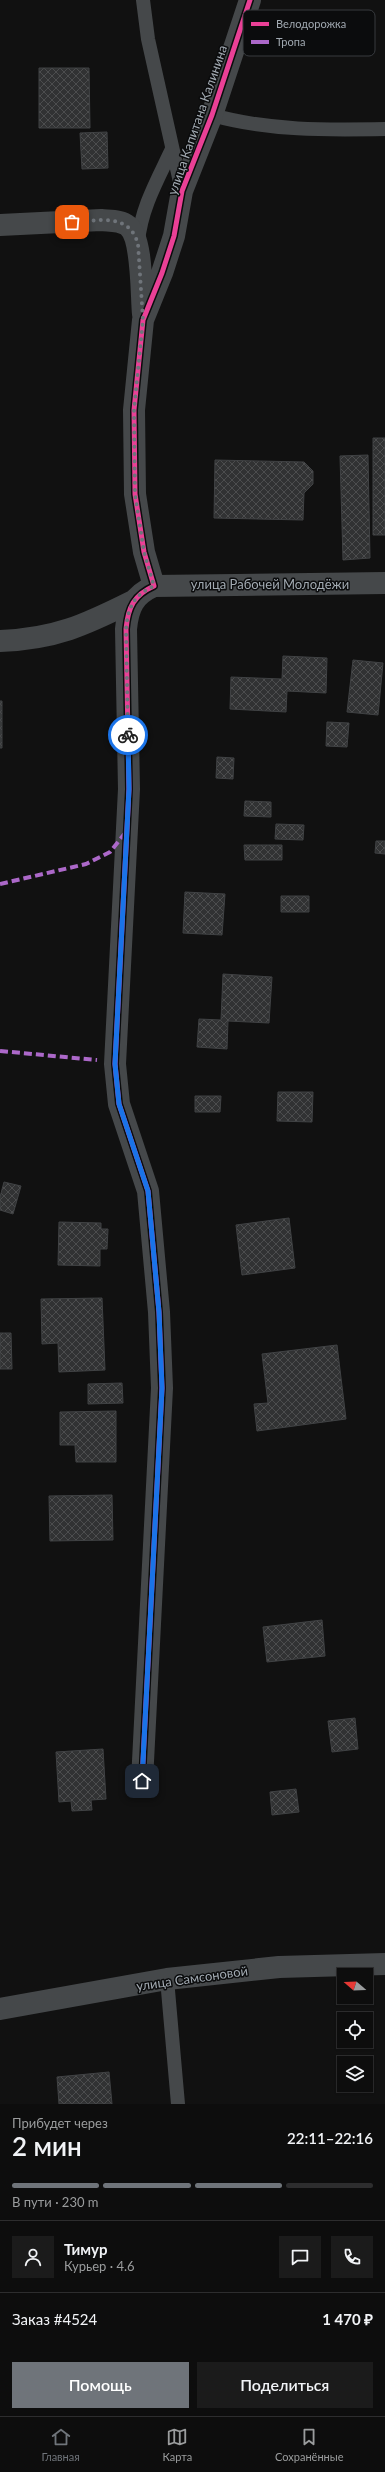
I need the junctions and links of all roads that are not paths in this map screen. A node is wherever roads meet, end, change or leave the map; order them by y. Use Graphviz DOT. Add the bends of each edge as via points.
graph roads {
  1 [pos="143,0"];
  2 [pos="250,0"];
  3 [pos="247,10"];
  4 [pos="243,21"];
  5 [pos="212,115"];
  6 [pos="385,129"];
  7 [pos="172,149"];
  8 [pos="182,191"];
  9 [pos="0,225"];
  10 [pos="138,244"];
  11 [pos="143,320"];
  12 [pos="385,583"];
  13 [pos="154,586"];
  14 [pos="133,601"];
  15 [pos="0,641"];
  16 [pos="142,1781"];
  17 [pos="385,1964"];
  18 [pos="167,1979"];
  19 [pos="0,2009"];
  20 [pos="178,2104"];
  1 -- 7 [label="lane" via="148,39"];
  2 -- 3 [label="street, улица Капитана Калинина"];
  4 -- 5 [label="street, улица Капитана Калинина"];
  5 -- 6 [label="lane" via="263,127 320,130"];
  5 -- 8 [label="street, улица Капитана Калинина"];
  7 -- 8 [label="lane"];
  7 -- 10 [label="lane" via="144,209 139,224"];
  8 -- 11 [label="street, улица Капитана Калинина" via="171,244"];
  9 -- 10 [label="street" via="116,221 128,225 135,233"];
  10 -- 11 [label="street"];
  11 -- 13 [label="street, улица Капитана Калинина" via="134,410 135,494 144,552"];
  12 -- 13 [label="street, улица Рабочей Молодёжи"];
  13 -- 14 [label="street" via="142,592"];
  14 -- 15 [label="street" via="61,633"];
  14 -- 16 [label="street" via="126,629 129,789 115,1064 119,1104 148,1191 159,1312 162,1388"];
  17 -- 18 [label="street, улица Самсоновой" via="279,1967"];
  18 -- 19 [label="street, улица Самсоновой"];
  18 -- 20 [label="lane"];
}
